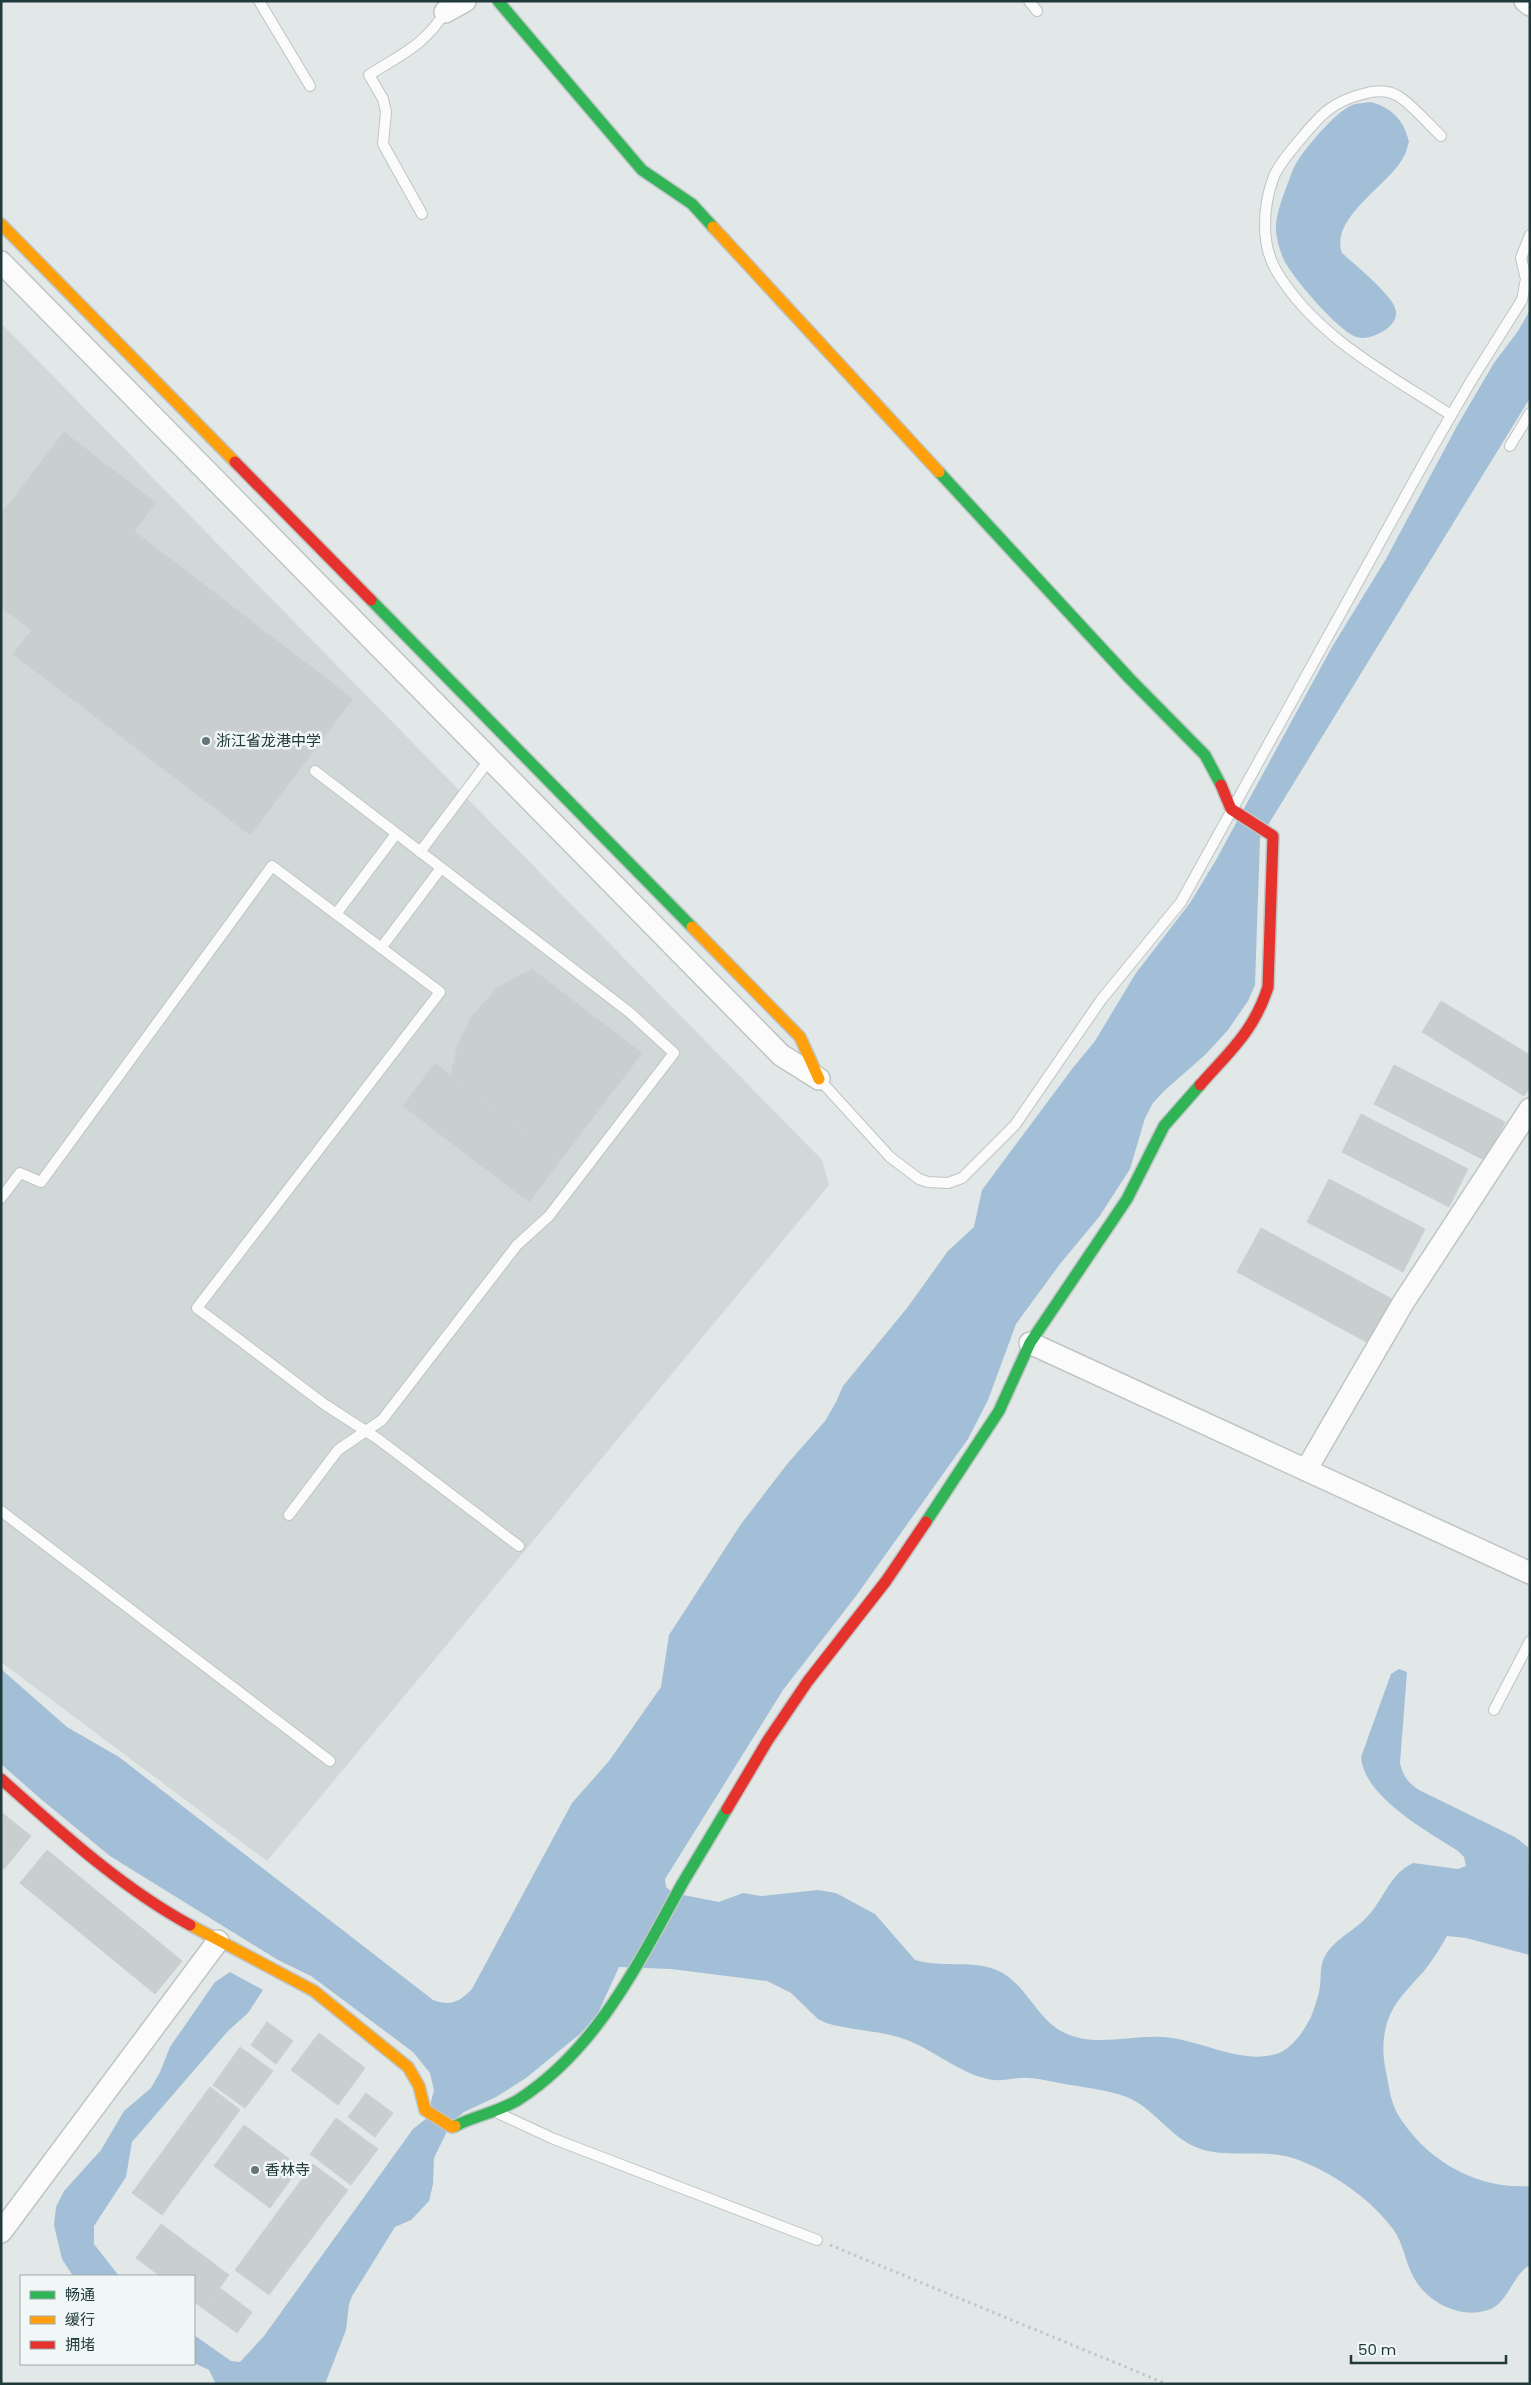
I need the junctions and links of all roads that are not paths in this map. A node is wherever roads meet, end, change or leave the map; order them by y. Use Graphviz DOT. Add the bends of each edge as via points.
graph roads {
  1 [pos="259,1"];
  2 [pos="465,1"];
  3 [pos="498,1"];
  4 [pos="1029,1"];
  5 [pos="1525,1"];
  6 [pos="1530,5"];
  7 [pos="1037,10"];
  8 [pos="444,12"];
  9 [pos="310,86"];
  10 [pos="1441,136"];
  11 [pos="422,214"];
  12 [pos="1,224"];
  13 [pos="1530,234"];
  14 [pos="1,262"];
  15 [pos="1530,413"];
  16 [pos="1451,415"];
  17 [pos="1510,446"];
  18 [pos="490,759"];
  19 [pos="314,771"];
  20 [pos="1231,809"];
  21 [pos="396,834"];
  22 [pos="420,852"];
  23 [pos="441,868"];
  24 [pos="336,914"];
  25 [pos="381,948"];
  26 [pos="819,1079"];
  27 [pos="1530,1109"];
  28 [pos="1,1198"];
  29 [pos="1030,1343"];
  30 [pos="364,1430"];
  31 [pos="1306,1470"];
  32 [pos="1,1511"];
  33 [pos="289,1514"];
  34 [pos="519,1546"];
  35 [pos="1530,1573"];
  36 [pos="1530,1641"];
  37 [pos="1494,1710"];
  38 [pos="330,1761"];
  39 [pos="1,1779"];
  40 [pos="218,1941"];
  41 [pos="497,2112"];
  42 [pos="1,2232"];
  43 [pos="817,2240"];
  1 -- 9 [label="lane"];
  2 -- 8 [label="street"];
  3 -- 20 [label="street" via="642,170 661,186 692,204 1130,679 1205,756"];
  4 -- 7 [label="lane"];
  5 -- 6 [label="street"];
  8 -- 11 [label="lane" via="434,30 422,42 369,75 386,112 382,144"];
  10 -- 16 [label="lane" via="1397,95 1378,91 1347,98 1326,110 1283,160 1270,190 1266,216 1267,242 1273,264 1311,316 1336,340"];
  12 -- 26 [label="street" via="800,1037"];
  13 -- 16 [label="lane" via="1521,258 1526,279 1522,300"];
  14 -- 18 [label="street"];
  15 -- 17 [label="lane"];
  16 -- 20 [label="lane"];
  18 -- 22 [label="lane"];
  18 -- 26 [label="street" via="781,1055"];
  19 -- 21 [label="lane"];
  20 -- 26 [label="lane" via="1181,902 1101,1000 1015,1126 962,1178 938,1184 919,1179 890,1157"];
  20 -- 29 [label="street" via="1273,836 1268,988 1261,1009 1250,1029 1164,1126 1127,1198"];
  21 -- 22 [label="lane"];
  21 -- 24 [label="lane"];
  22 -- 23 [label="lane"];
  23 -- 25 [label="lane"];
  23 -- 30 [label="lane" via="628,1012 674,1053 549,1216 517,1245 382,1420"];
  24 -- 25 [label="lane"];
  24 -- 28 [label="lane" via="272,866 41,1182 20,1173"];
  25 -- 30 [label="lane" via="440,992 197,1308 324,1404"];
  27 -- 31 [label="street" via="1403,1303"];
  29 -- 31 [label="street"];
  29 -- 41 [label="street" via="999,1411 972,1454 886,1581 785,1714 683,1883 635,1971 601,2021 562,2066"];
  30 -- 33 [label="lane" via="338,1450"];
  30 -- 34 [label="lane"];
  31 -- 35 [label="street"];
  32 -- 38 [label="lane"];
  36 -- 37 [label="lane"];
  39 -- 40 [label="street" via="114,1874 161,1909"];
  40 -- 41 [label="street" via="314,1991 408,2067 419,2086 425,2110 452,2128"];
  40 -- 42 [label="street"];
  41 -- 43 [label="lane" via="554,2139"];
}
